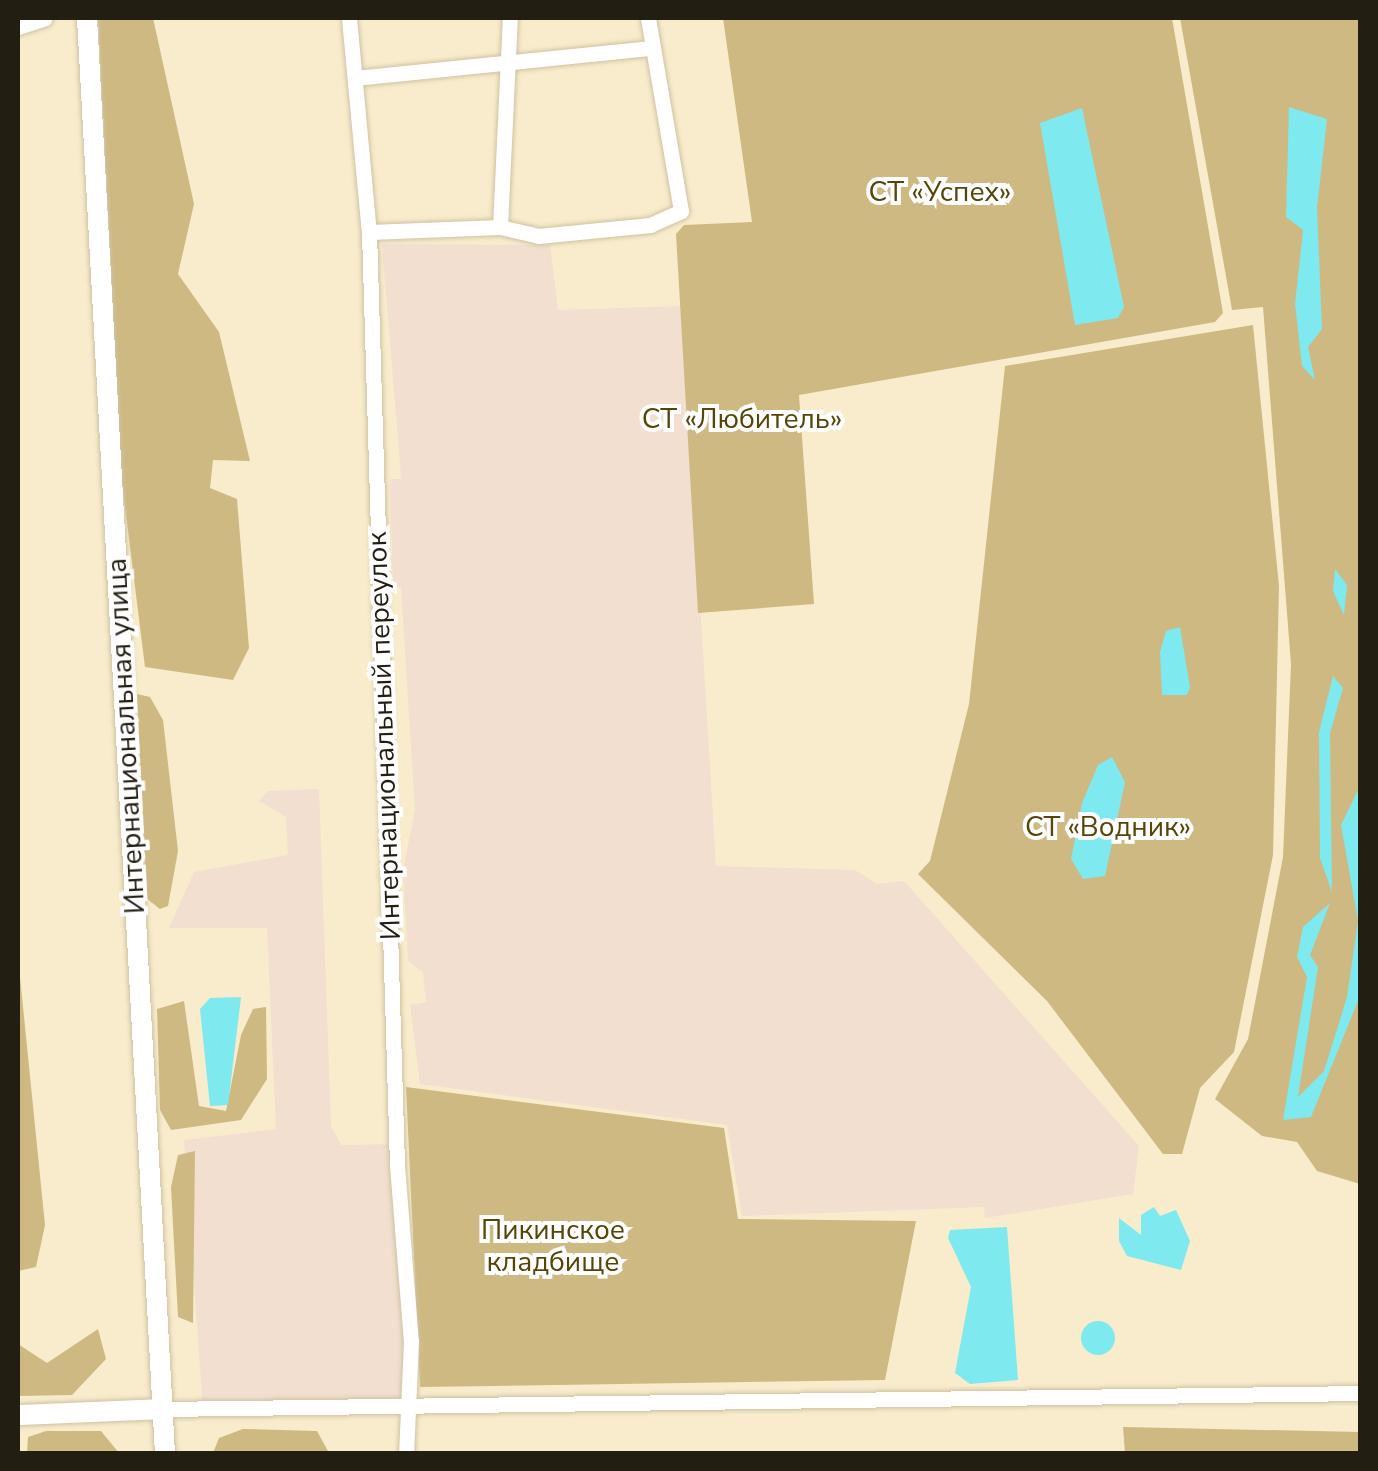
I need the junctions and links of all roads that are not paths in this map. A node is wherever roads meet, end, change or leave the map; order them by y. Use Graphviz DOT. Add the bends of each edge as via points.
graph roads {
  1 [pos="44,18"];
  2 [pos="87,18"];
  3 [pos="349,18"];
  4 [pos="510,18"];
  5 [pos="648,18"];
  6 [pos="18,27"];
  7 [pos="651,48"];
  8 [pos="512,67"];
  9 [pos="355,78"];
  10 [pos="500,228"];
  11 [pos="369,232"];
  12 [pos="1360,1393"];
  13 [pos="406,1406"];
  14 [pos="160,1409"];
  15 [pos="18,1415"];
  16 [pos="166,1454"];
  17 [pos="406,1454"];
  1 -- 6 [label="street"];
  2 -- 14 [label="main road, Интернациональная улица"];
  3 -- 9 [label="street, Интернациональный переулок"];
  4 -- 8 [label="street"];
  5 -- 7 [label="street"];
  7 -- 8 [label="street"];
  7 -- 10 [label="street" via="681,211 619,228 538,236"];
  8 -- 9 [label="street"];
  8 -- 10 [label="street"];
  9 -- 11 [label="street, Интернациональный переулок"];
  10 -- 11 [label="street"];
  11 -- 13 [label="street, Интернациональный переулок"];
  12 -- 13 [label="street"];
  13 -- 14 [label="street"];
  13 -- 17 [label="street, Интернациональный переулок"];
  14 -- 15 [label="main road"];
  14 -- 16 [label="main road, Интернациональная улица"];
}
